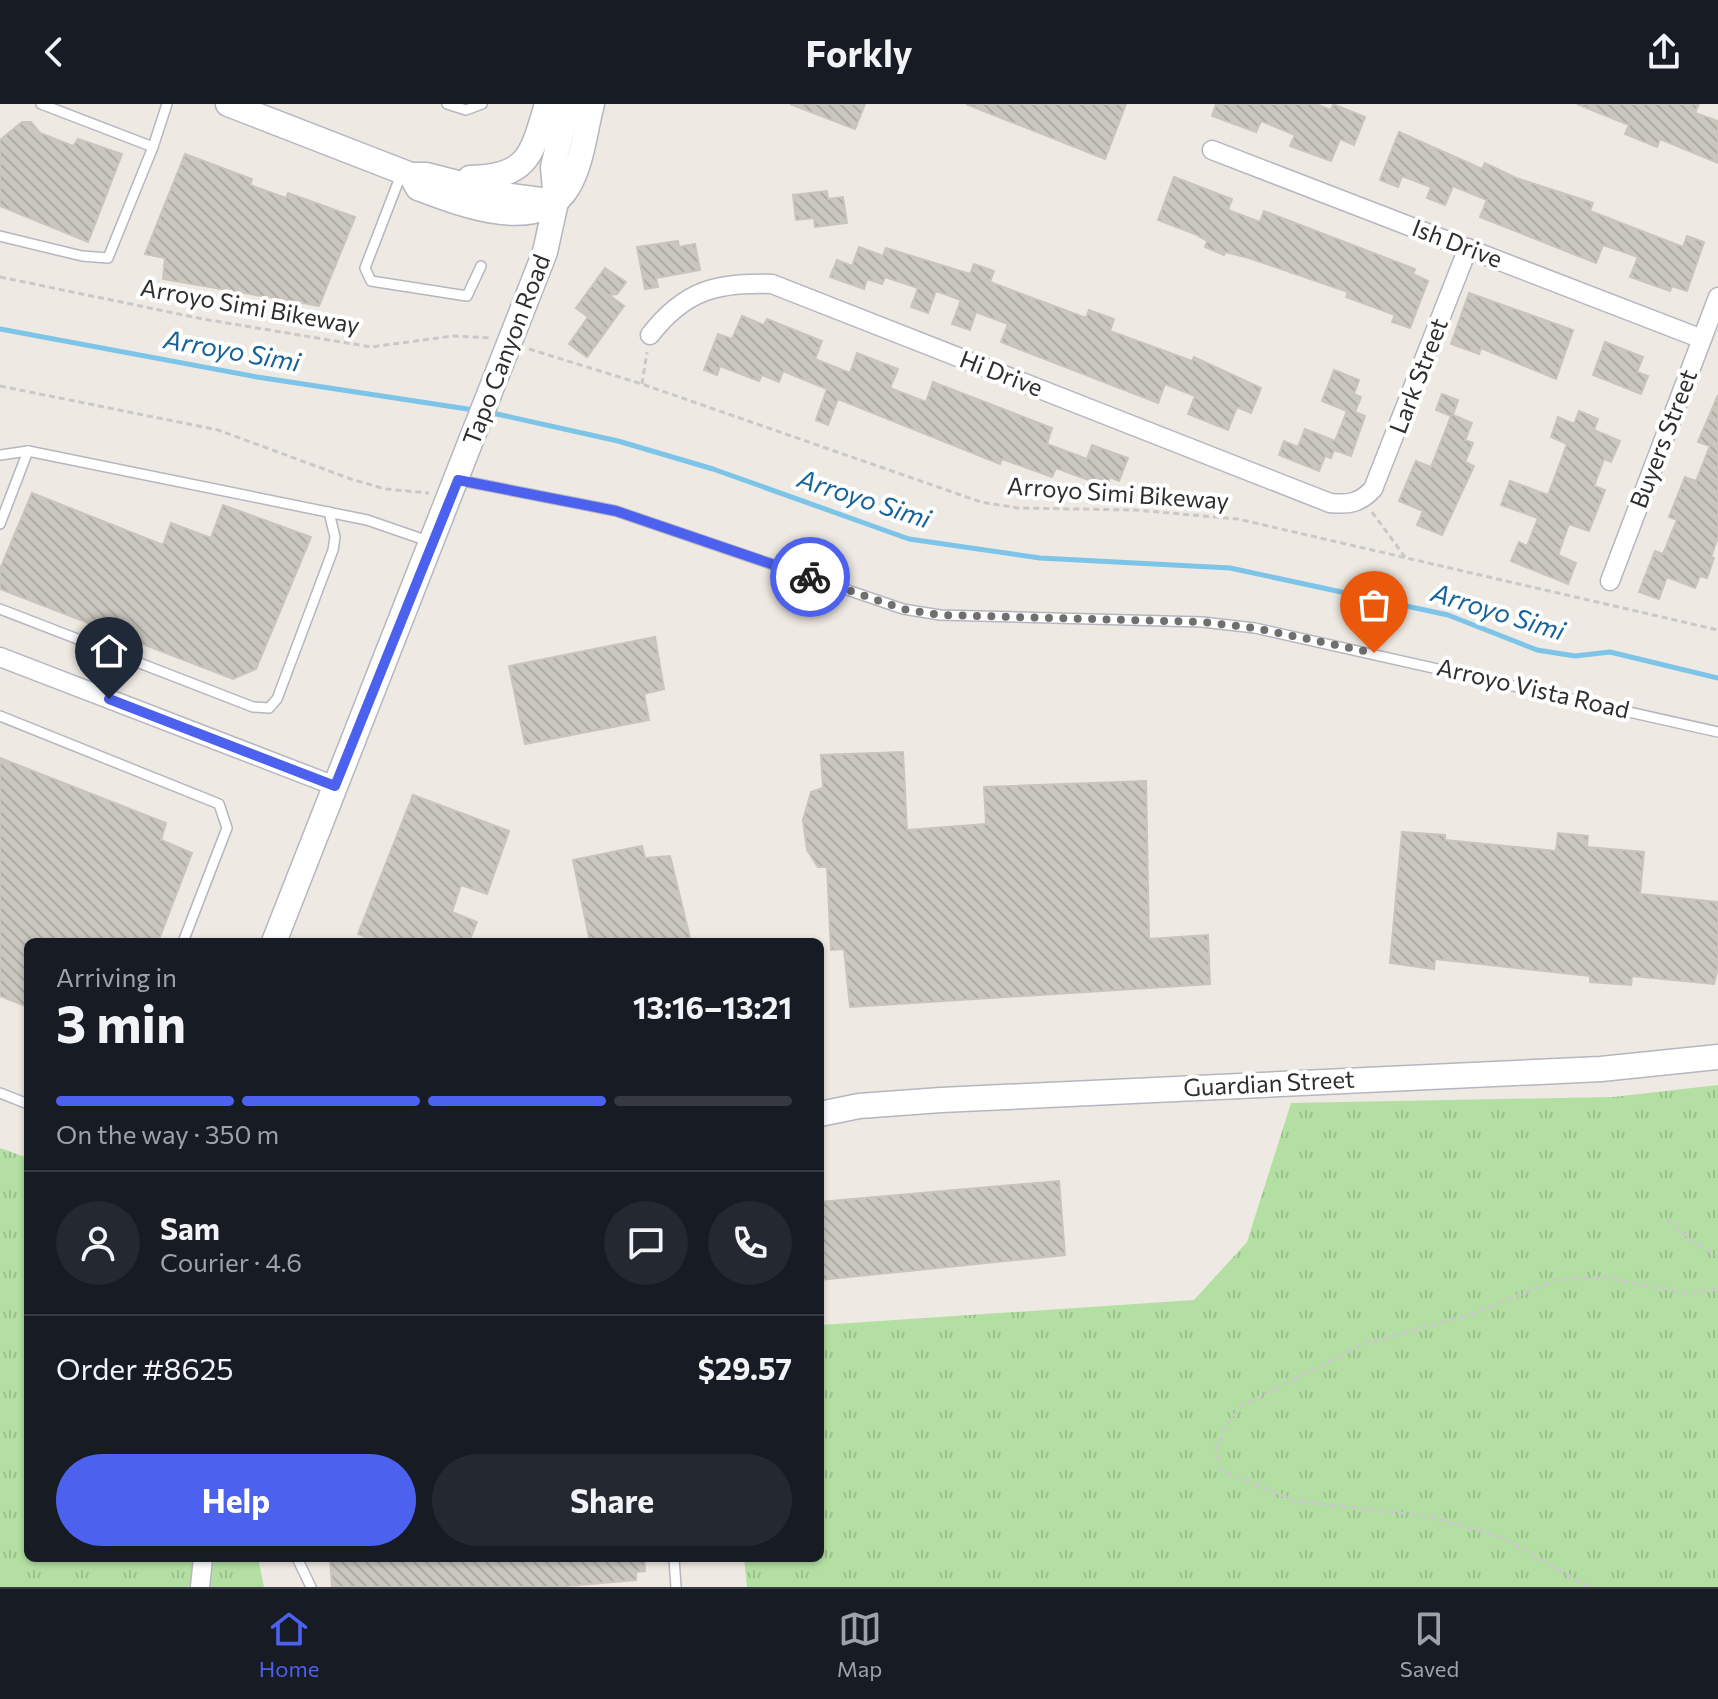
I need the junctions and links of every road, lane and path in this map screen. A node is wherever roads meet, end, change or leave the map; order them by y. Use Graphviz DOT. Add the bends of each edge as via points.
graph roads {
  1 [pos="41,104"];
  2 [pos="167,104"];
  3 [pos="228,104"];
  4 [pos="447,104"];
  5 [pos="482,104"];
  6 [pos="547,104"];
  7 [pos="568,104"];
  8 [pos="592,104"];
  9 [pos="153,147"];
  10 [pos="1212,150"];
  11 [pos="406,174"];
  12 [pos="447,179"];
  13 [pos="556,202"];
  14 [pos="0,236"];
  15 [pos="1468,248"];
  16 [pos="481,266"];
  17 [pos="0,277"];
  18 [pos="1718,297"];
  19 [pos="650,335"];
  20 [pos="1702,339"];
  21 [pos="499,349"];
  22 [pos="528,349"];
  23 [pos="642,384"];
  24 [pos="0,386"];
  25 [pos="28,451"];
  26 [pos="0,455"];
  27 [pos="457,480"];
  28 [pos="1363,500"];
  29 [pos="329,512"];
  30 [pos="0,524"];
  31 [pos="433,543"];
  32 [pos="1405,557"];
  33 [pos="1610,581"];
  34 [pos="0,609"];
  35 [pos="1718,630"];
  36 [pos="0,657"];
  37 [pos="0,716"];
  38 [pos="1718,732"];
  39 [pos="335,786"];
  40 [pos="185,938"];
  41 [pos="276,938"];
  42 [pos="1718,1057"];
  43 [pos="0,1093"];
  44 [pos="24,1102"];
  45 [pos="824,1113"];
  46 [pos="1667,1219"];
  47 [pos="1718,1256"];
  48 [pos="1718,1289"];
  49 [pos="203,1562"];
  50 [pos="299,1562"];
  51 [pos="674,1562"];
  52 [pos="200,1587"];
  53 [pos="311,1587"];
  54 [pos="676,1587"];
  55 [pos="1589,1587"];
  1 -- 9 [label="lane"];
  2 -- 9 [label="lane"];
  3 -- 11 [label="street"];
  4 -- 5 [label="lane" via="473,110"];
  6 -- 12 [label="street" via="531,151 515,171 496,178"];
  7 -- 13 [label="street, Tapo Canyon Road" via="553,167"];
  8 -- 13 [label="street, Tapo Canyon Road" via="575,170"];
  9 -- 14 [label="lane" via="108,258"];
  10 -- 15 [label="street, Ish Drive"];
  11 -- 12 [label="street"];
  11 -- 13 [label="street" via="418,188 513,214"];
  11 -- 16 [label="lane" via="365,268 371,281 467,296"];
  12 -- 13 [label="street"];
  13 -- 21 [label="street, Tapo Canyon Road" via="545,252"];
  15 -- 20 [label="street, Ish Drive"];
  15 -- 28 [label="street, Lark Street" via="1386,462"];
  17 -- 21 [label="path, Arroyo Simi Bikeway" via="371,347 453,336"];
  18 -- 20 [label="street, Buyers Street"];
  19 -- 23 [label="path"];
  19 -- 28 [label="street, Hi Drive" via="664,316 706,289 735,282 772,284 1330,503"];
  20 -- 33 [label="street, Buyers Street"];
  21 -- 27 [label="street, Tapo Canyon Road"];
  22 -- 23 [label="path, Arroyo Simi Bikeway"];
  23 -- 32 [label="path, Arroyo Simi Bikeway" via="981,502 1238,519"];
  24 -- 27 [label="path" via="218,430 351,479"];
  25 -- 26 [label="lane"];
  25 -- 29 [label="lane"];
  25 -- 30 [label="lane"];
  27 -- 31 [label="street, Tapo Canyon Road"];
  27 -- 38 [label="lane, Arroyo Vista Road" via="616,511 903,609 1255,628"];
  28 -- 32 [label="path"];
  29 -- 31 [label="lane"];
  29 -- 34 [label="lane" via="333,550 277,699 269,708 253,707"];
  31 -- 39 [label="street, Tapo Canyon Road"];
  32 -- 35 [label="path, Arroyo Simi Bikeway"];
  36 -- 39 [label="street"];
  37 -- 40 [label="lane" via="219,804 227,828"];
  39 -- 41 [label="street, Tapo Canyon Road"];
  42 -- 45 [label="street, Guardian Street" via="1601,1069 941,1100"];
  43 -- 44 [label="lane"];
  46 -- 47 [label="path"];
  48 -- 55 [label="path" via="1686,1293 1603,1277 1555,1280 1476,1313 1363,1344 1241,1406 1224,1429 1216,1450 1222,1471 1296,1501 1428,1516 1503,1538"];
  49 -- 52 [label="street"];
  50 -- 53 [label="lane"];
  51 -- 54 [label="lane"];
}
